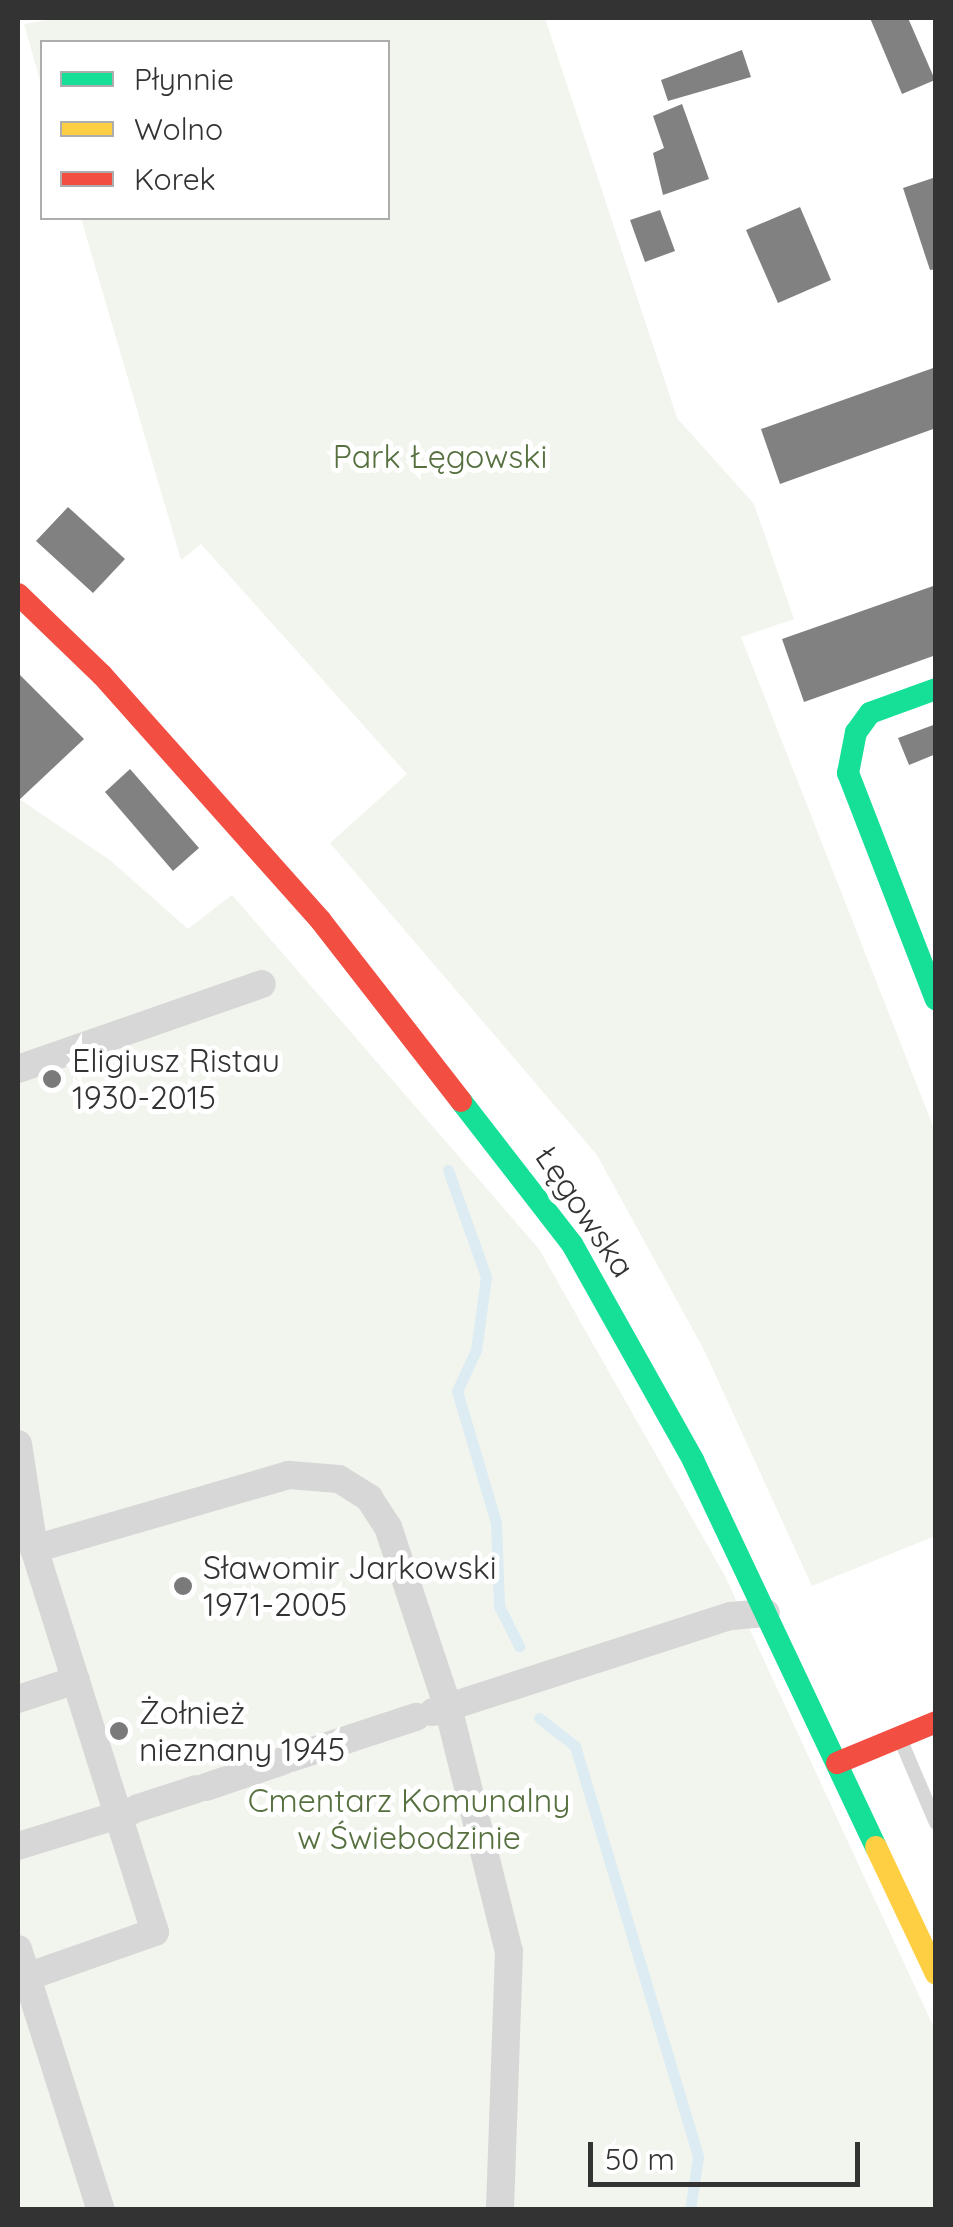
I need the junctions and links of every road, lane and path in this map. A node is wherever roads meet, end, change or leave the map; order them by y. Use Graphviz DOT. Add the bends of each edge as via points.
graph roads {
  1 [pos="18,594"];
  2 [pos="936,689"];
  3 [pos="262,984"];
  4 [pos="936,1000"];
  5 [pos="18,1068"];
  6 [pos="18,1444"];
  7 [pos="22,1474"];
  8 [pos="34,1549"];
  9 [pos="766,1613"];
  10 [pos="76,1680"];
  11 [pos="18,1699"];
  12 [pos="431,1712"];
  13 [pos="936,1722"];
  14 [pos="898,1736"];
  15 [pos="837,1763"];
  16 [pos="129,1812"];
  17 [pos="936,1823"];
  18 [pos="18,1846"];
  19 [pos="18,1949"];
  20 [pos="936,1974"];
  21 [pos="22,1979"];
  22 [pos="100,2210"];
  23 [pos="500,2210"];
  1 -- 9 [label="street, Łęgowska" via="266,857 492,1134 637,1350"];
  2 -- 4 [label="street" via="870,713 856,732 848,772"];
  3 -- 5 [label="street"];
  6 -- 7 [label="street"];
  7 -- 8 [label="street"];
  8 -- 10 [label="street"];
  8 -- 12 [label="street" via="288,1474 339,1479 368,1498 388,1527"];
  9 -- 12 [label="street" via="732,1616"];
  9 -- 15 [label="street, Łęgowska"];
  10 -- 11 [label="street"];
  10 -- 16 [label="street"];
  12 -- 16 [label="street"];
  12 -- 23 [label="street" via="508,1951"];
  13 -- 14 [label="street"];
  14 -- 15 [label="street"];
  14 -- 17 [label="lane"];
  15 -- 20 [label="street, Łęgowska"];
  16 -- 18 [label="street"];
  16 -- 21 [label="street" via="156,1932"];
  19 -- 21 [label="street"];
  21 -- 22 [label="street"];
}
